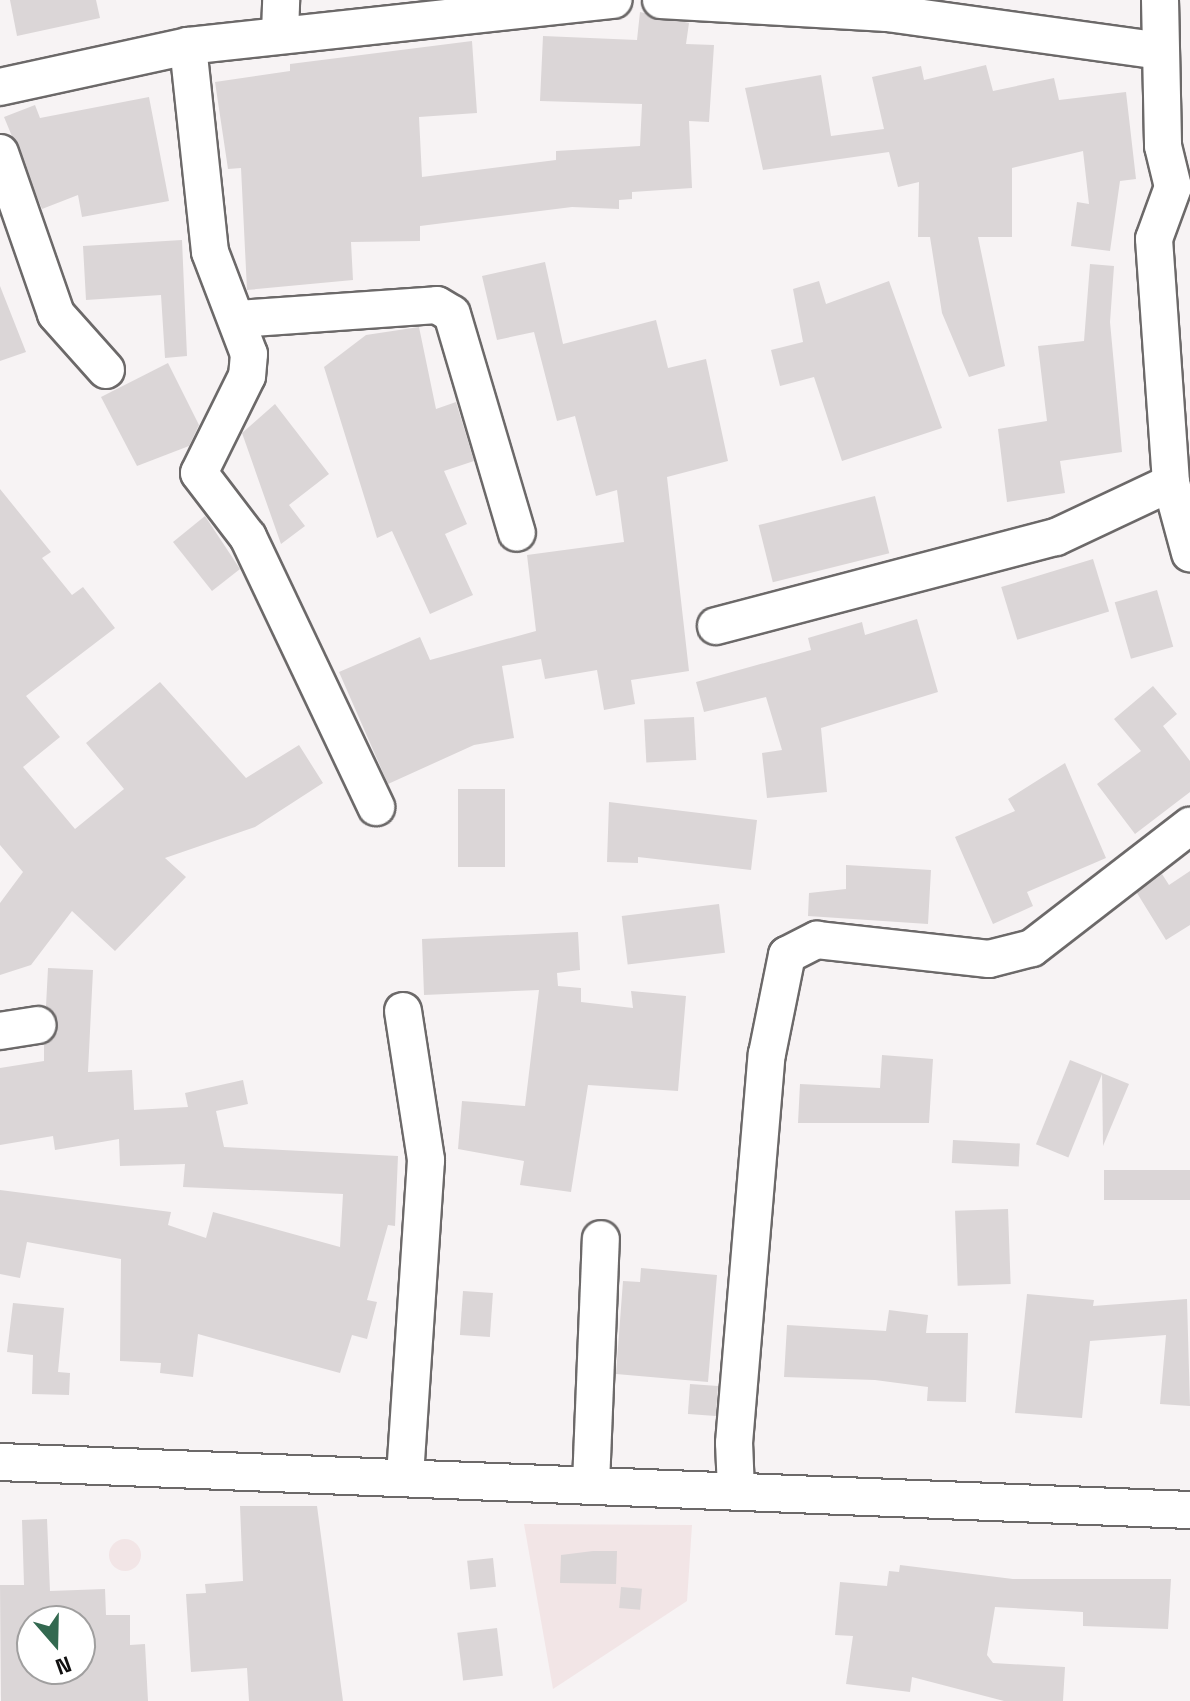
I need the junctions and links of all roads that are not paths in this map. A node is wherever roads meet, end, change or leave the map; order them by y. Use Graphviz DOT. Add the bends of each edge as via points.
graph roads {
  1 [pos="614,0"];
  2 [pos="661,0"];
  3 [pos="1160,0"];
  4 [pos="281,17"];
  5 [pos="188,46"];
  6 [pos="1160,51"];
  7 [pos="0,87"];
  8 [pos="0,153"];
  9 [pos="1182,184"];
  10 [pos="238,319"];
  11 [pos="106,370"];
  12 [pos="1171,483"];
  13 [pos="517,533"];
  14 [pos="1190,553"];
  15 [pos="716,626"];
  16 [pos="376,807"];
  17 [pos="1190,826"];
  18 [pos="403,1011"];
  19 [pos="38,1025"];
  20 [pos="0,1031"];
  21 [pos="601,1239"];
  22 [pos="0,1462"];
  23 [pos="405,1477"];
  24 [pos="591,1484"];
  25 [pos="736,1490"];
  26 [pos="1190,1510"];
  1 -- 4 [label="street"];
  2 -- 6 [label="street" via="887,13"];
  3 -- 6 [label="street"];
  4 -- 5 [label="street"];
  5 -- 7 [label="street"];
  5 -- 10 [label="street" via="210,252"];
  6 -- 9 [label="street" via="1163,146"];
  8 -- 11 [label="street" via="56,314"];
  9 -- 12 [label="street" via="1154,239"];
  10 -- 13 [label="street" via="437,305 452,314"];
  10 -- 16 [label="street" via="247,376 199,473 248,537"];
  12 -- 14 [label="street"];
  12 -- 15 [label="street" via="1056,537"];
  17 -- 25 [label="street" via="1032,948 989,959 817,940 787,955 767,1054 734,1443"];
  18 -- 23 [label="street" via="426,1160"];
  19 -- 20 [label="street"];
  21 -- 24 [label="street"];
  22 -- 23 [label="street"];
  23 -- 24 [label="street"];
  24 -- 25 [label="street"];
  25 -- 26 [label="street"];
}
